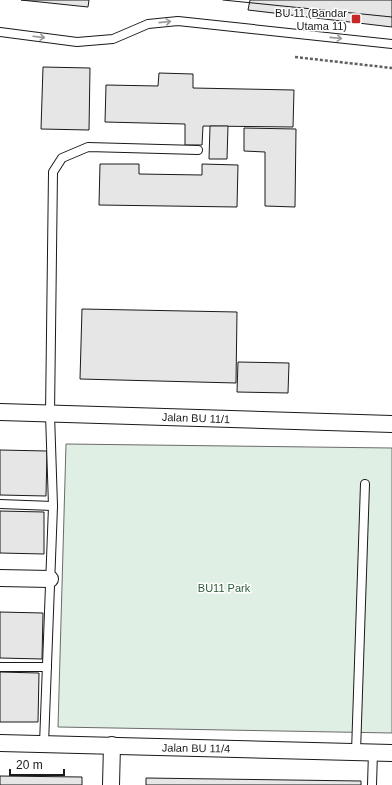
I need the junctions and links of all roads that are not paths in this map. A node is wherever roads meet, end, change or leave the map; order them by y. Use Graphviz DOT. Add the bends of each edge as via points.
graph roads {
  1 [pos="0,32"];
  2 [pos="392,44"];
  3 [pos="198,150"];
  4 [pos="0,412"];
  5 [pos="50,414"];
  6 [pos="392,424"];
  7 [pos="365,484"];
  8 [pos="0,504"];
  9 [pos="53,506"];
  10 [pos="0,578"];
  11 [pos="50,579"];
  12 [pos="0,667"];
  13 [pos="47,667"];
  14 [pos="0,743"];
  15 [pos="44,744"];
  16 [pos="112,746"];
  17 [pos="356,752"];
  18 [pos="373,752"];
  19 [pos="392,753"];
  20 [pos="111,785"];
  21 [pos="372,785"];
  1 -- 2 [label="lane, one-way" via="78,42 113,39 148,24 178,21"];
  3 -- 5 [label="lane" via="88,147 62,158 53,172"];
  4 -- 5 [label="street, Jalan BU 11/1"];
  5 -- 6 [label="street, Jalan BU 11/1"];
  5 -- 9 [label="lane"];
  7 -- 17 [label="lane"];
  8 -- 9 [label="lane"];
  9 -- 11 [label="lane"];
  10 -- 11 [label="street"];
  11 -- 13 [label="lane"];
  12 -- 13 [label="lane"];
  13 -- 15 [label="lane"];
  14 -- 15 [label="street, Jalan BU 11/4"];
  15 -- 16 [label="street, Jalan BU 11/4"];
  16 -- 17 [label="street, Jalan BU 11/4"];
  16 -- 20 [label="street"];
  17 -- 18 [label="street, Jalan BU 11/4"];
  18 -- 19 [label="street, Jalan BU 11/4"];
  18 -- 21 [label="lane"];
}
